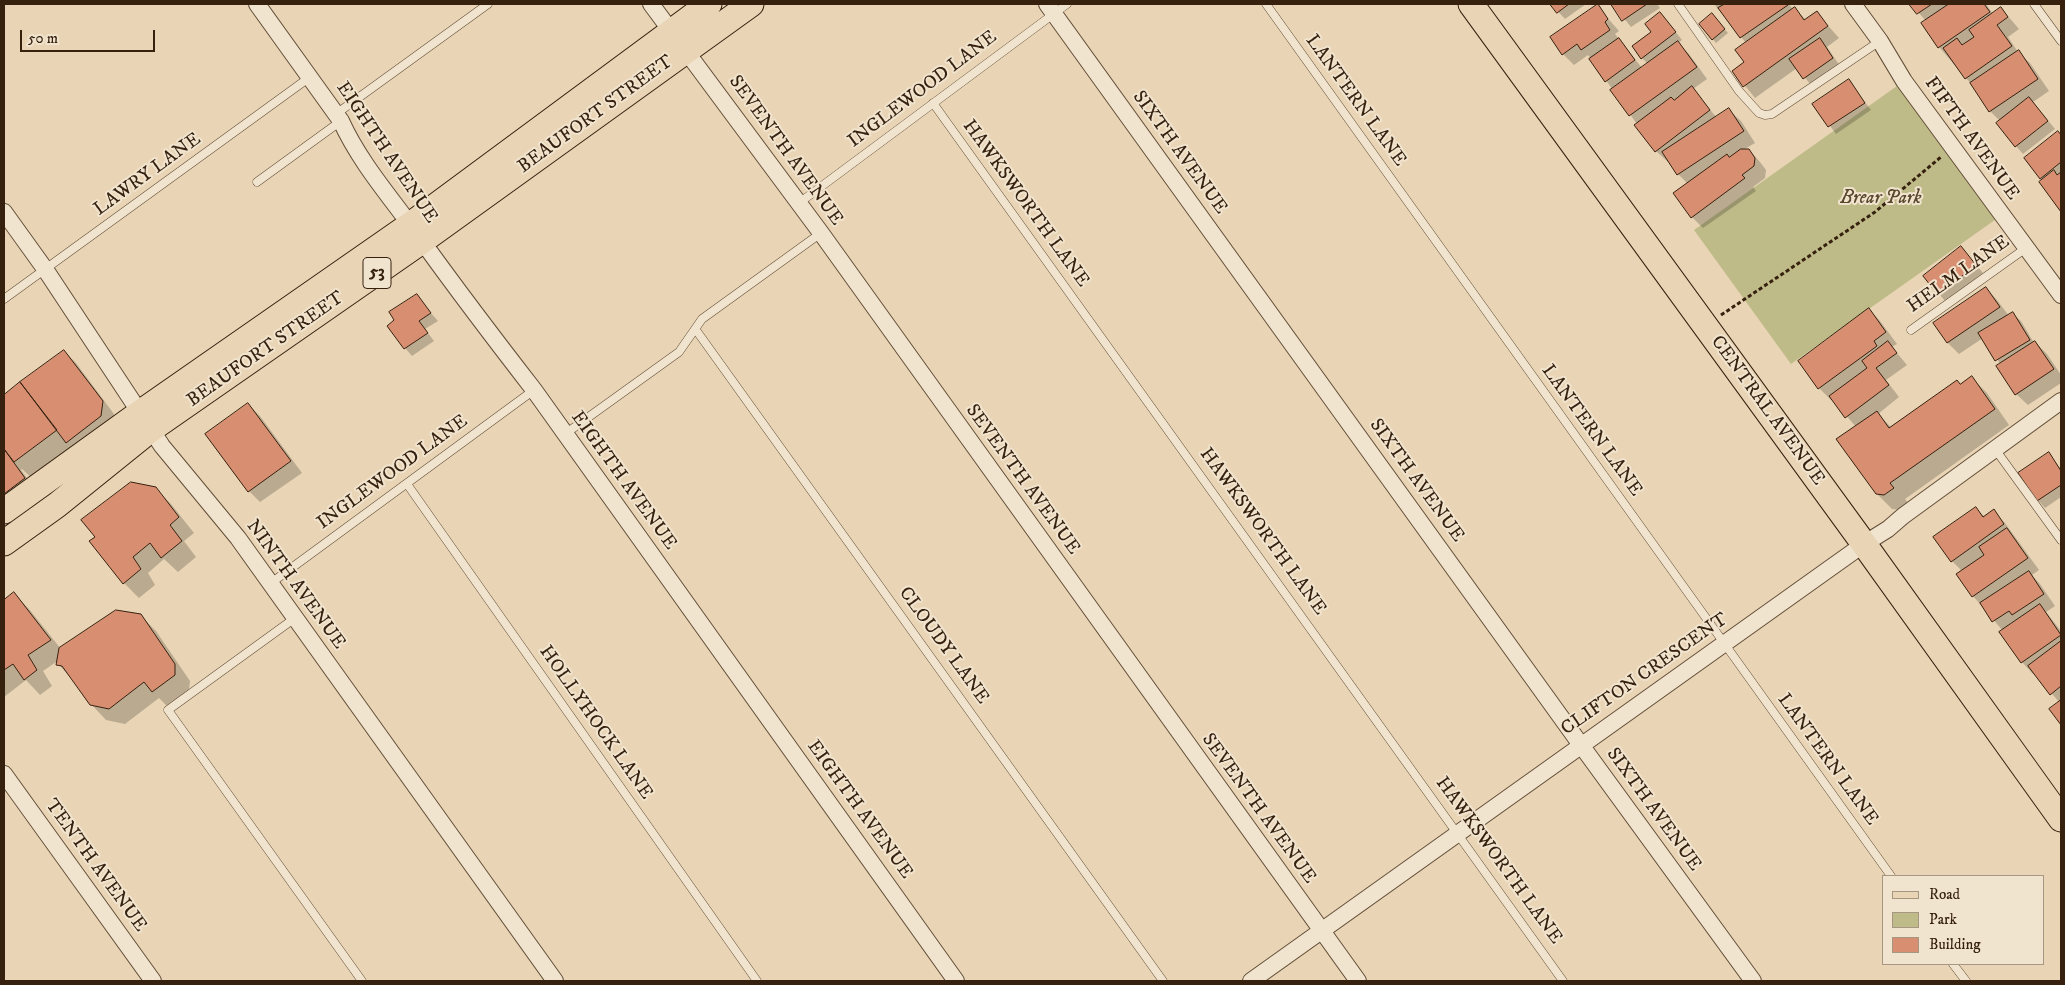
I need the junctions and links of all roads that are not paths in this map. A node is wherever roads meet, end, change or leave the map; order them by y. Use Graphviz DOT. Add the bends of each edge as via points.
graph roads {
  1 [pos="257,4"];
  2 [pos="488,4"];
  3 [pos="651,4"];
  4 [pos="709,4"];
  5 [pos="751,4"];
  6 [pos="1266,4"];
  7 [pos="1472,4"];
  8 [pos="1678,4"];
  9 [pos="1853,4"];
  10 [pos="2034,4"];
  11 [pos="1056,7"];
  12 [pos="671,31"];
  13 [pos="1880,41"];
  14 [pos="2061,41"];
  15 [pos="686,50"];
  16 [pos="310,77"];
  17 [pos="933,103"];
  18 [pos="339,117"];
  19 [pos="257,182"];
  20 [pos="798,202"];
  21 [pos="4,212"];
  22 [pos="416,233"];
  23 [pos="821,233"];
  24 [pos="2026,248"];
  25 [pos="45,269"];
  26 [pos="2061,295"];
  27 [pos="4,299"];
  28 [pos="696,330"];
  29 [pos="1911,330"];
  30 [pos="534,390"];
  31 [pos="2061,401"];
  32 [pos="145,421"];
  33 [pos="565,434"];
  34 [pos="1995,448"];
  35 [pos="407,484"];
  36 [pos="4,511"];
  37 [pos="2061,540"];
  38 [pos="4,543"];
  39 [pos="1864,544"];
  40 [pos="271,583"];
  41 [pos="295,618"];
  42 [pos="1724,643"];
  43 [pos="1581,745"];
  44 [pos="4,774"];
  45 [pos="2061,819"];
  46 [pos="1458,833"];
  47 [pos="1890,875"];
  48 [pos="1321,930"];
  49 [pos="1954,965"];
  50 [pos="153,981"];
  51 [pos="362,981"];
  52 [pos="555,981"];
  53 [pos="757,981"];
  54 [pos="956,981"];
  55 [pos="1163,981"];
  56 [pos="1251,981"];
  57 [pos="1358,981"];
  58 [pos="1563,981"];
  59 [pos="1753,981"];
  60 [pos="1966,981"];
  1 -- 16 [label="street, EIGHTH AVENUE"];
  2 -- 18 [label="lane"];
  3 -- 12 [label="street, SEVENTH AVENUE"];
  4 -- 12 [label="main road, BEAUFORT STREET / 53"];
  5 -- 15 [label="main road, BEAUFORT STREET / 53"];
  6 -- 42 [label="lane, LANTERN LANE"];
  7 -- 39 [label="main road, CENTRAL AVENUE"];
  8 -- 13 [label="lane" via="1739,91 1758,113 1765,116"];
  9 -- 13 [label="street, FIFTH AVENUE"];
  10 -- 14 [label="lane"];
  11 -- 17 [label="lane, INGLEWOOD LANE"];
  11 -- 43 [label="street, SIXTH AVENUE"];
  12 -- 15 [label="street, SEVENTH AVENUE"];
  12 -- 22 [label="main road, BEAUFORT STREET / 53"];
  13 -- 24 [label="street, FIFTH AVENUE" via="1896,69"];
  15 -- 20 [label="street, SEVENTH AVENUE"];
  15 -- 22 [label="main road, BEAUFORT STREET / 53"];
  16 -- 18 [label="street, EIGHTH AVENUE"];
  16 -- 25 [label="lane, LAWRY LANE"];
  17 -- 20 [label="lane, INGLEWOOD LANE"];
  17 -- 46 [label="lane, HAWKSWORTH LANE"];
  18 -- 19 [label="lane"];
  18 -- 22 [label="street, EIGHTH AVENUE" via="351,142"];
  20 -- 23 [label="street, SEVENTH AVENUE"];
  21 -- 25 [label="street, NINTH AVENUE"];
  22 -- 30 [label="street, EIGHTH AVENUE"];
  22 -- 32 [label="main road, BEAUFORT STREET / 53"];
  23 -- 28 [label="lane" via="702,319"];
  23 -- 48 [label="street, SEVENTH AVENUE"];
  24 -- 26 [label="street, FIFTH AVENUE"];
  24 -- 29 [label="lane, HELM LANE"];
  25 -- 27 [label="lane, LAWRY LANE"];
  25 -- 32 [label="street, NINTH AVENUE"];
  28 -- 33 [label="lane" via="679,352"];
  28 -- 55 [label="lane, CLOUDY LANE"];
  30 -- 33 [label="street, EIGHTH AVENUE"];
  30 -- 35 [label="lane, INGLEWOOD LANE"];
  31 -- 34 [label="street, CLIFTON CRESCENT"];
  32 -- 36 [label="main road, BEAUFORT STREET / 53"];
  32 -- 38 [label="main road, BEAUFORT STREET / 53" via="57,505"];
  32 -- 40 [label="street, NINTH AVENUE"];
  33 -- 54 [label="street, EIGHTH AVENUE"];
  34 -- 37 [label="lane"];
  34 -- 39 [label="street, CLIFTON CRESCENT"];
  35 -- 40 [label="lane, INGLEWOOD LANE"];
  35 -- 53 [label="lane, HOLLYHOCK LANE"];
  39 -- 42 [label="street, CLIFTON CRESCENT"];
  39 -- 45 [label="main road, CENTRAL AVENUE"];
  40 -- 41 [label="street, NINTH AVENUE"];
  41 -- 51 [label="lane" via="168,710"];
  41 -- 52 [label="street, NINTH AVENUE"];
  42 -- 43 [label="street, CLIFTON CRESCENT"];
  42 -- 47 [label="lane, LANTERN LANE"];
  43 -- 46 [label="street, CLIFTON CRESCENT"];
  43 -- 59 [label="street, SIXTH AVENUE"];
  44 -- 50 [label="street, TENTH AVENUE"];
  46 -- 48 [label="street, CLIFTON CRESCENT"];
  46 -- 58 [label="lane, HAWKSWORTH LANE"];
  48 -- 56 [label="street, CLIFTON CRESCENT"];
  48 -- 57 [label="street, SEVENTH AVENUE"];
  49 -- 60 [label="lane"];
}
